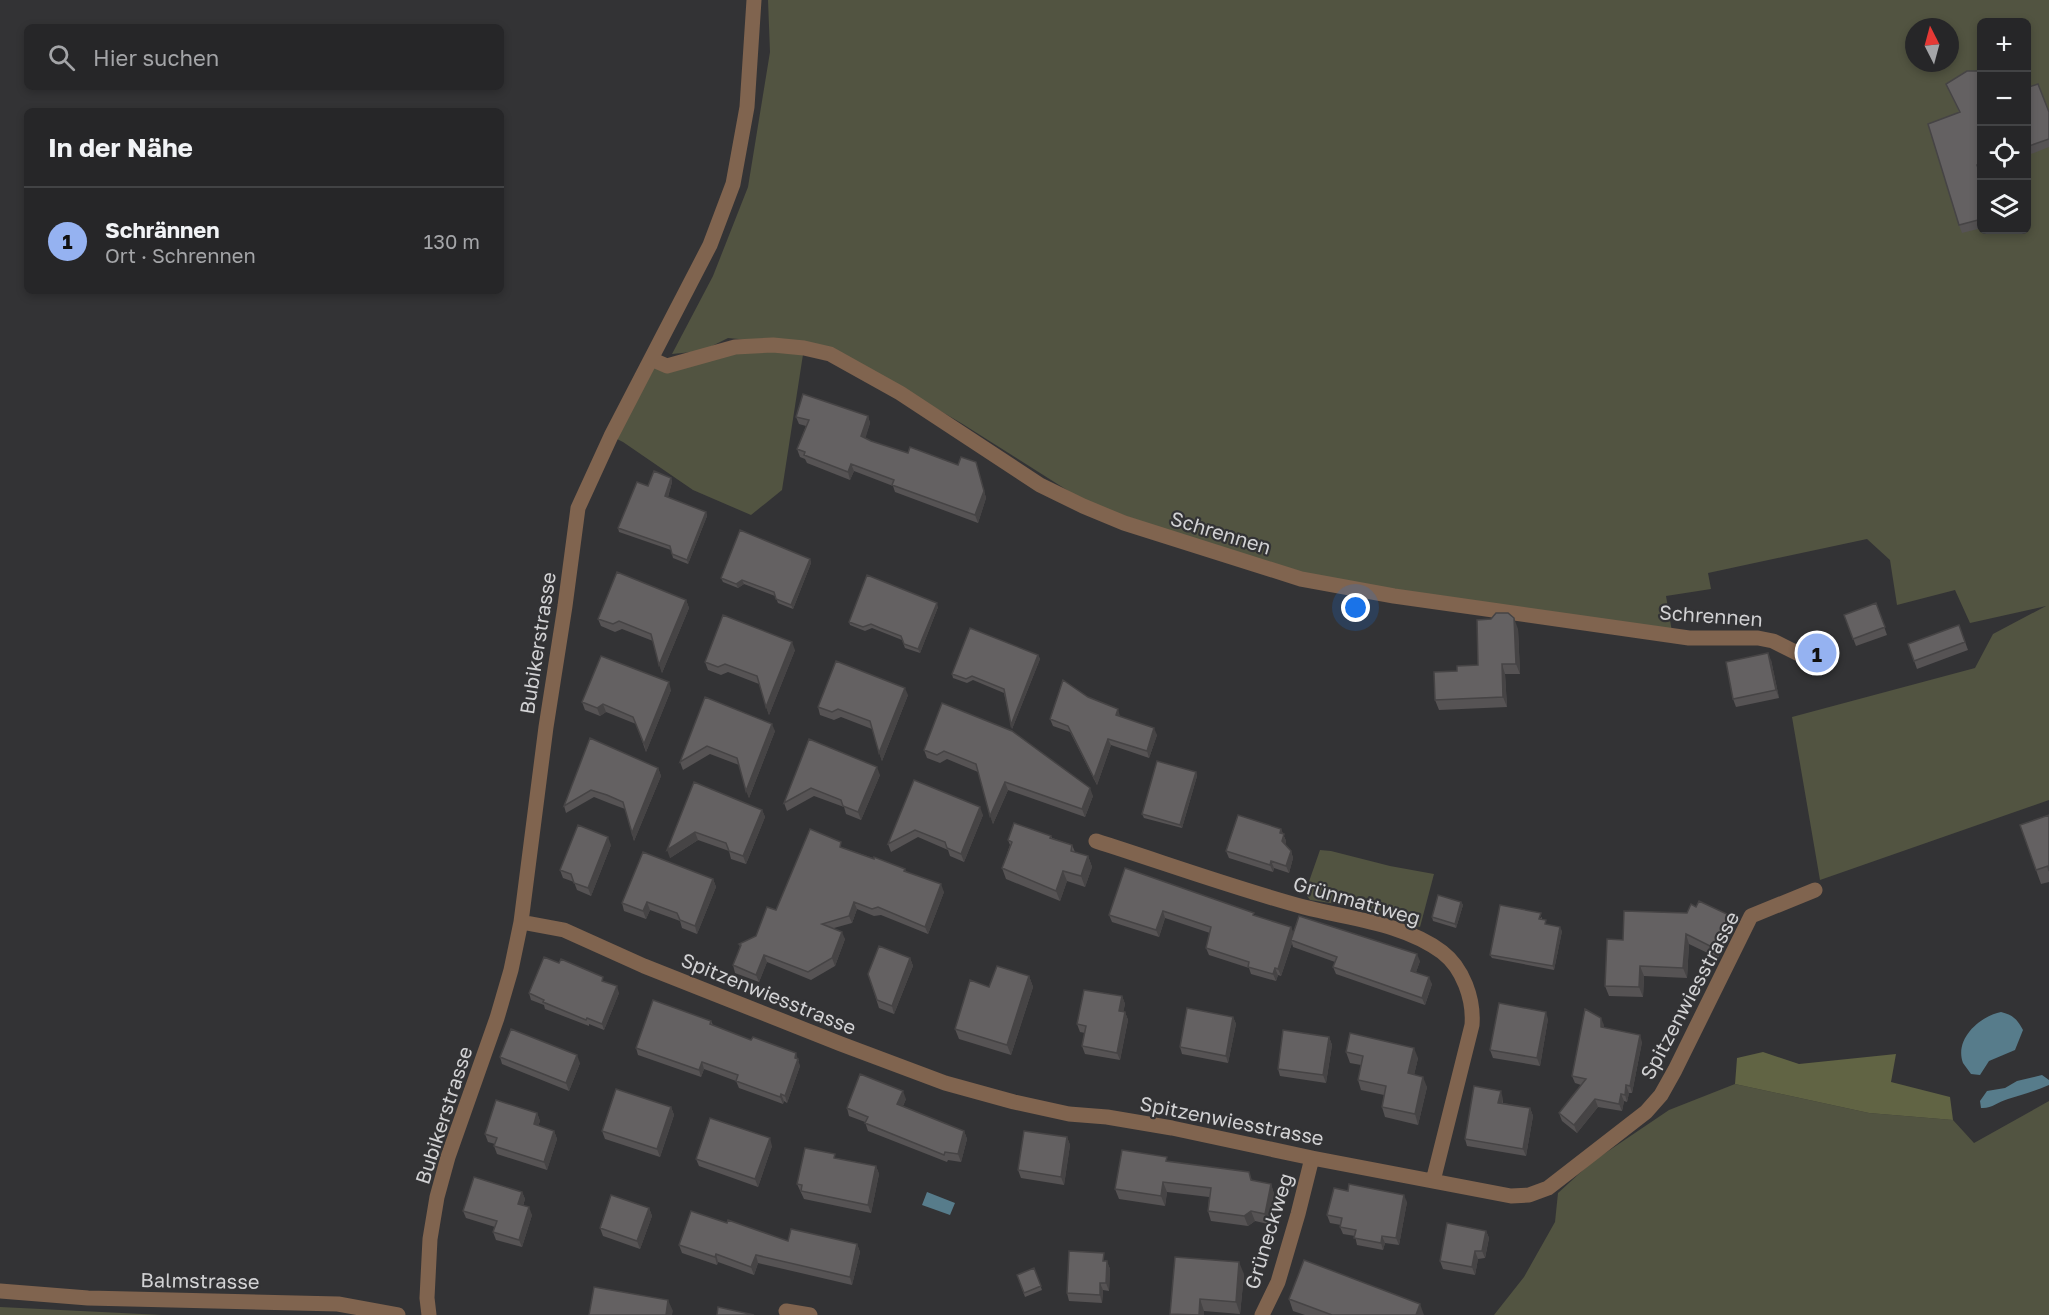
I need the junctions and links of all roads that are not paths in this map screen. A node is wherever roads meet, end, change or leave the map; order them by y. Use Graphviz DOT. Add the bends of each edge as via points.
graph roads {
  1 [pos="754,0"];
  2 [pos="651,359"];
  3 [pos="1820,660"];
  4 [pos="1096,841"];
  5 [pos="1815,890"];
  6 [pos="521,921"];
  7 [pos="1312,1158"];
  8 [pos="1434,1181"];
  9 [pos="0,1291"];
  10 [pos="786,1311"];
  11 [pos="398,1315"];
  12 [pos="429,1315"];
  13 [pos="810,1315"];
  14 [pos="1262,1315"];
  1 -- 2 [label="street, Bubikerstrasse" via="747,107 733,184 710,245"];
  2 -- 3 [label="street, Schrennen" via="667,366 735,347 773,345 830,354 900,393 1040,485 1083,506 1134,527 1301,579 1689,638 1758,638"];
  2 -- 6 [label="street, Bubikerstrasse" via="578,508"];
  4 -- 8 [label="street, Grünmattweg" via="1305,907 1365,920 1420,938 1453,962 1467,989 1472,1025"];
  5 -- 8 [label="street, Spitzenwiesstrasse" via="1751,916 1661,1095 1646,1112 1548,1188 1511,1196"];
  6 -- 7 [label="street, Spitzenwiesstrasse" via="564,930 644,966 945,1083 1063,1113 1172,1128"];
  6 -- 12 [label="street, Bubikerstrasse" via="497,1018 437,1197 430,1239"];
  7 -- 8 [label="street, Spitzenwiesstrasse"];
  7 -- 14 [label="street, Grüneckweg" via="1278,1282"];
  9 -- 11 [label="street, Balmstrasse" via="88,1298 338,1304"];
  10 -- 13 [label="street"];
}
